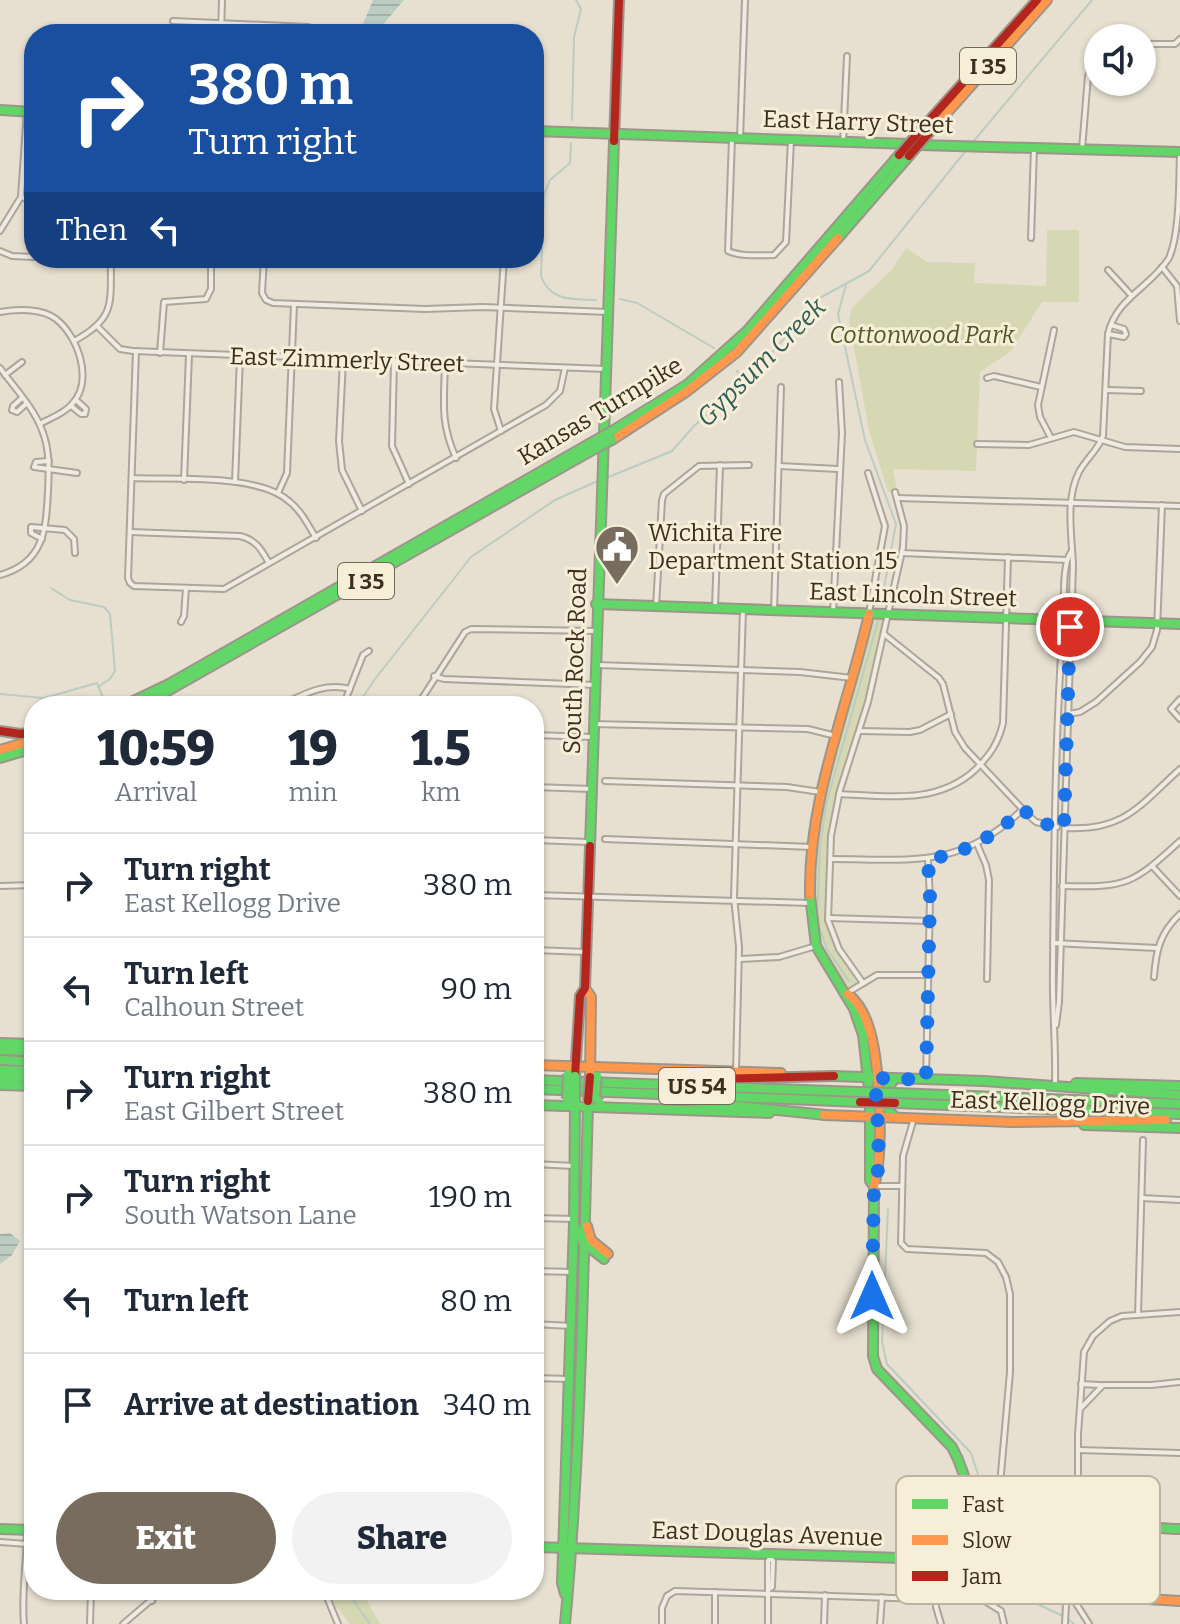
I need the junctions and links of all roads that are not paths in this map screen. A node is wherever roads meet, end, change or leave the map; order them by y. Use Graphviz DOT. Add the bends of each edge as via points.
graph roads {
  1 [pos="222,0"];
  2 [pos="619,0"];
  3 [pos="745,0"];
  4 [pos="1037,0"];
  5 [pos="1047,0"];
  6 [pos="173,21"];
  7 [pos="221,23"];
  8 [pos="243,24"];
  9 [pos="1180,39"];
  10 [pos="1156,44"];
  11 [pos="847,56"];
  12 [pos="1086,96"];
  13 [pos="0,110"];
  14 [pos="24,111"];
  15 [pos="544,131"];
  16 [pos="924,132"];
  17 [pos="615,134"];
  18 [pos="736,138"];
  19 [pos="791,140"];
  20 [pos="843,143"];
  21 [pos="1034,148"];
  22 [pos="1082,149"];
  23 [pos="1180,152"];
  24 [pos="24,168"];
  25 [pos="1179,195"];
  26 [pos="21,197"];
  27 [pos="24,198"];
  28 [pos="0,231"];
  29 [pos="1031,238"];
  30 [pos="0,251"];
  31 [pos="24,257"];
  32 [pos="1162,267"];
  33 [pos="111,268"];
  34 [pos="211,268"];
  35 [pos="263,268"];
  36 [pos="504,268"];
  37 [pos="1108,270"];
  38 [pos="1131,295"];
  39 [pos="294,304"];
  40 [pos="502,307"];
  41 [pos="0,312"];
  42 [pos="608,312"];
  43 [pos="1180,321"];
  44 [pos="1111,325"];
  45 [pos="98,327"];
  46 [pos="1054,330"];
  47 [pos="1108,334"];
  48 [pos="74,341"];
  49 [pos="136,351"];
  50 [pos="160,353"];
  51 [pos="189,354"];
  52 [pos="240,356"];
  53 [pos="292,357"];
  54 [pos="343,360"];
  55 [pos="22,362"];
  56 [pos="394,362"];
  57 [pos="445,364"];
  58 [pos="496,365"];
  59 [pos="0,368"];
  60 [pos="565,368"];
  61 [pos="606,369"];
  62 [pos="5,375"];
  63 [pos="987,378"];
  64 [pos="839,382"];
  65 [pos="781,387"];
  66 [pos="1041,387"];
  67 [pos="1106,390"];
  68 [pos="1141,391"];
  69 [pos="22,398"];
  70 [pos="76,400"];
  71 [pos="26,404"];
  72 [pos="71,406"];
  73 [pos="40,424"];
  74 [pos="501,431"];
  75 [pos="612,435"];
  76 [pos="1051,438"];
  77 [pos="1102,440"];
  78 [pos="977,444"];
  79 [pos="589,448"];
  80 [pos="1180,449"];
  81 [pos="456,458"];
  82 [pos="49,461"];
  83 [pos="720,465"];
  84 [pos="749,465"];
  85 [pos="779,466"];
  86 [pos="838,469"];
  87 [pos="49,471"];
  88 [pos="77,473"];
  89 [pos="868,473"];
  90 [pos="132,478"];
  91 [pos="184,480"];
  92 [pos="235,482"];
  93 [pos="409,484"];
  94 [pos="278,493"];
  95 [pos="1072,502"];
  96 [pos="1162,505"];
  97 [pos="1180,506"];
  98 [pos="362,511"];
  99 [pos="46,527"];
  100 [pos="130,532"];
  101 [pos="316,538"];
  102 [pos="42,539"];
  103 [pos="75,553"];
  104 [pos="902,553"];
  105 [pos="1008,557"];
  106 [pos="1070,560"];
  107 [pos="269,563"];
  108 [pos="0,575"];
  109 [pos="186,588"];
  110 [pos="596,604"];
  111 [pos="656,607"];
  112 [pos="715,608"];
  113 [pos="743,609"];
  114 [pos="774,611"];
  115 [pos="833,613"];
  116 [pos="869,614"];
  117 [pos="889,614"];
  118 [pos="1006,618"];
  119 [pos="1067,620"];
  120 [pos="181,622"];
  121 [pos="1157,623"];
  122 [pos="1180,624"];
  123 [pos="597,631"];
  124 [pos="884,634"];
  125 [pos="369,651"];
  126 [pos="596,665"];
  127 [pos="742,670"];
  128 [pos="434,676"];
  129 [pos="854,679"];
  130 [pos="595,685"];
  131 [pos="350,689"];
  132 [pos="142,696"];
  133 [pos="159,696"];
  134 [pos="302,696"];
  135 [pos="347,696"];
  136 [pos="423,696"];
  137 [pos="1180,699"];
  138 [pos="951,714"];
  139 [pos="1068,714"];
  140 [pos="1180,719"];
  141 [pos="593,724"];
  142 [pos="740,728"];
  143 [pos="0,731"];
  144 [pos="860,731"];
  145 [pos="24,734"];
  146 [pos="544,735"];
  147 [pos="836,736"];
  148 [pos="593,737"];
  149 [pos="24,743"];
  150 [pos="0,750"];
  151 [pos="24,751"];
  152 [pos="0,758"];
  153 [pos="980,764"];
  154 [pos="1180,769"];
  155 [pos="605,781"];
  156 [pos="738,785"];
  157 [pos="544,787"];
  158 [pos="591,789"];
  159 [pos="820,792"];
  160 [pos="839,794"];
  161 [pos="1023,809"];
  162 [pos="1057,827"];
  163 [pos="1064,828"];
  164 [pos="605,839"];
  165 [pos="544,840"];
  166 [pos="1180,841"];
  167 [pos="589,842"];
  168 [pos="736,843"];
  169 [pos="977,844"];
  170 [pos="812,847"];
  171 [pos="831,859"];
  172 [pos="928,859"];
  173 [pos="1152,866"];
  174 [pos="24,885"];
  175 [pos="0,886"];
  176 [pos="1062,886"];
  177 [pos="544,895"];
  178 [pos="587,896"];
  179 [pos="1180,896"];
  180 [pos="734,900"];
  181 [pos="810,903"];
  182 [pos="1180,914"];
  183 [pos="828,918"];
  184 [pos="929,921"];
  185 [pos="1053,943"];
  186 [pos="1061,944"];
  187 [pos="816,946"];
  188 [pos="1157,948"];
  189 [pos="544,950"];
  190 [pos="586,952"];
  191 [pos="739,959"];
  192 [pos="927,975"];
  193 [pos="1154,977"];
  194 [pos="987,979"];
  195 [pos="863,983"];
  196 [pos="585,988"];
  197 [pos="847,994"];
  198 [pos="1056,1002"];
  199 [pos="0,1043"];
  200 [pos="24,1044"];
  201 [pos="0,1050"];
  202 [pos="24,1051"];
  203 [pos="0,1060"];
  204 [pos="24,1061"];
  205 [pos="544,1065"];
  206 [pos="559,1066"];
  207 [pos="576,1066"];
  208 [pos="591,1066"];
  209 [pos="606,1067"];
  210 [pos="0,1070"];
  211 [pos="24,1071"];
  212 [pos="736,1071"];
  213 [pos="572,1075"];
  214 [pos="834,1076"];
  215 [pos="24,1077"];
  216 [pos="0,1078"];
  217 [pos="871,1078"];
  218 [pos="898,1079"];
  219 [pos="544,1080"];
  220 [pos="926,1080"];
  221 [pos="984,1081"];
  222 [pos="598,1082"];
  223 [pos="1055,1083"];
  224 [pos="0,1085"];
  225 [pos="24,1086"];
  226 [pos="1180,1086"];
  227 [pos="544,1088"];
  228 [pos="1180,1095"];
  229 [pos="572,1102"];
  230 [pos="588,1104"];
  231 [pos="1180,1104"];
  232 [pos="544,1105"];
  233 [pos="609,1108"];
  234 [pos="826,1115"];
  235 [pos="873,1117"];
  236 [pos="896,1117"];
  237 [pos="1180,1117"];
  238 [pos="914,1118"];
  239 [pos="1009,1122"];
  240 [pos="1180,1128"];
  241 [pos="1143,1140"];
  242 [pos="544,1164"];
  243 [pos="574,1166"];
  244 [pos="874,1186"];
  245 [pos="901,1186"];
  246 [pos="1142,1198"];
  247 [pos="1180,1200"];
  248 [pos="544,1219"];
  249 [pos="585,1219"];
  250 [pos="574,1221"];
  251 [pos="584,1243"];
  252 [pos="603,1256"];
  253 [pos="583,1267"];
  254 [pos="544,1271"];
  255 [pos="572,1272"];
  256 [pos="1180,1312"];
  257 [pos="1138,1315"];
  258 [pos="544,1325"];
  259 [pos="571,1326"];
  260 [pos="544,1378"];
  261 [pos="569,1379"];
  262 [pos="1180,1382"];
  263 [pos="1081,1384"];
  264 [pos="1103,1385"];
  265 [pos="1080,1411"];
  266 [pos="1078,1450"];
  267 [pos="1180,1453"];
  268 [pos="964,1476"];
  269 [pos="1001,1476"];
  270 [pos="1078,1476"];
  271 [pos="0,1529"];
  272 [pos="1160,1529"];
  273 [pos="1180,1529"];
  274 [pos="24,1530"];
  275 [pos="0,1542"];
  276 [pos="24,1544"];
  277 [pos="544,1547"];
  278 [pos="568,1547"];
  279 [pos="770,1556"];
  280 [pos="896,1558"];
  281 [pos="24,1586"];
  282 [pos="769,1591"];
  283 [pos="715,1592"];
  284 [pos="825,1595"];
  285 [pos="882,1597"];
  286 [pos="896,1597"];
  287 [pos="91,1600"];
  288 [pos="328,1600"];
  289 [pos="1160,1600"];
  290 [pos="152,1601"];
  291 [pos="1180,1601"];
  292 [pos="937,1604"];
  293 [pos="991,1604"];
  294 [pos="1078,1604"];
  295 [pos="24,1624"];
  296 [pos="90,1624"];
  297 [pos="123,1624"];
  298 [pos="338,1624"];
  299 [pos="565,1624"];
  300 [pos="662,1624"];
  301 [pos="715,1624"];
  302 [pos="768,1624"];
  303 [pos="824,1624"];
  304 [pos="880,1624"];
  305 [pos="941,1624"];
  306 [pos="1004,1624"];
  307 [pos="1089,1624"];
  1 -- 7 [label="street"];
  2 -- 17 [label="main road, South Rock Road"];
  3 -- 18 [label="street"];
  4 -- 16 [label="main road, Kansas Turnpike / I 35"];
  5 -- 16 [label="main road, Kansas Turnpike / I 35"];
  6 -- 7 [label="street"];
  7 -- 8 [label="street"];
  9 -- 10 [label="street"];
  11 -- 20 [label="street"];
  12 -- 22 [label="street"];
  13 -- 14 [label="main road"];
  15 -- 17 [label="main road, East Harry Street"];
  16 -- 75 [label="main road, Kansas Turnpike / I 35, bridge" via="726,352"];
  16 -- 75 [label="main road, Kansas Turnpike / I 35, bridge" via="909,156 740,349 695,388"];
  17 -- 18 [label="main road, East Harry Street"];
  17 -- 42 [label="main road, South Rock Road"];
  18 -- 19 [label="main road, East Harry Street"];
  18 -- 19 [label="street" via="728,251 733,254 774,255 786,242"];
  19 -- 20 [label="main road, East Harry Street"];
  20 -- 21 [label="main road, East Harry Street"];
  21 -- 22 [label="main road, East Harry Street"];
  21 -- 29 [label="street"];
  22 -- 23 [label="main road, East Harry Street"];
  23 -- 25 [label="street"];
  24 -- 26 [label="street"];
  25 -- 32 [label="street" via="1176,243"];
  26 -- 27 [label="street"];
  26 -- 28 [label="street"];
  30 -- 31 [label="street"];
  32 -- 38 [label="street"];
  32 -- 43 [label="street" via="1177,286"];
  33 -- 45 [label="street" via="110,306"];
  34 -- 50 [label="street" via="206,299 164,302"];
  35 -- 39 [label="street" via="265,299"];
  36 -- 40 [label="street"];
  37 -- 38 [label="street"];
  38 -- 44 [label="street"];
  39 -- 40 [label="street"];
  39 -- 53 [label="street"];
  40 -- 42 [label="street"];
  40 -- 58 [label="street"];
  41 -- 48 [label="street" via="46,313"];
  42 -- 61 [label="main road, South Rock Road"];
  44 -- 47 [label="street"];
  44 -- 47 [label="street" via="1127,332"];
  45 -- 48 [label="street"];
  45 -- 49 [label="street, East Zimmerly Street" via="120,349"];
  46 -- 66 [label="street"];
  47 -- 67 [label="street"];
  48 -- 70 [label="street" via="82,371"];
  49 -- 50 [label="street, East Zimmerly Street"];
  49 -- 90 [label="street"];
  50 -- 51 [label="street, East Zimmerly Street"];
  51 -- 52 [label="street, East Zimmerly Street"];
  51 -- 91 [label="street"];
  52 -- 53 [label="street, East Zimmerly Street"];
  52 -- 92 [label="street"];
  53 -- 54 [label="street, East Zimmerly Street"];
  53 -- 94 [label="street" via="287,473"];
  54 -- 56 [label="street, East Zimmerly Street"];
  54 -- 98 [label="street" via="342,470"];
  55 -- 62 [label="street"];
  56 -- 57 [label="street, East Zimmerly Street"];
  56 -- 93 [label="street" via="392,446"];
  57 -- 58 [label="street, East Zimmerly Street"];
  57 -- 81 [label="street" via="444,422"];
  58 -- 60 [label="street, East Zimmerly Street"];
  58 -- 74 [label="street" via="494,409"];
  59 -- 62 [label="street"];
  60 -- 61 [label="street, East Zimmerly Street"];
  60 -- 74 [label="street" via="555,398"];
  61 -- 110 [label="main road, South Rock Road"];
  62 -- 69 [label="street"];
  63 -- 66 [label="street"];
  64 -- 86 [label="street"];
  65 -- 85 [label="street"];
  66 -- 76 [label="street" via="1039,411"];
  67 -- 68 [label="street"];
  67 -- 77 [label="street"];
  69 -- 71 [label="street"];
  69 -- 71 [label="street" via="12,410"];
  70 -- 72 [label="street"];
  70 -- 72 [label="street" via="85,414"];
  71 -- 73 [label="street"];
  72 -- 73 [label="street"];
  73 -- 82 [label="street"];
  74 -- 81 [label="street"];
  75 -- 79 [label="main road, Kansas Turnpike / I 35, bridge"];
  76 -- 77 [label="street" via="1074,432"];
  76 -- 78 [label="street" via="1023,445"];
  77 -- 80 [label="street" via="1125,447"];
  77 -- 95 [label="street" via="1079,473"];
  79 -- 132 [label="main road, Kansas Turnpike / I 35"];
  79 -- 133 [label="main road, Kansas Turnpike / I 35"];
  81 -- 93 [label="street"];
  82 -- 87 [label="street"];
  82 -- 87 [label="street" via="34,465"];
  83 -- 84 [label="street"];
  83 -- 111 [label="street" via="694,467 663,495"];
  83 -- 112 [label="street"];
  85 -- 86 [label="street"];
  85 -- 114 [label="street"];
  86 -- 115 [label="street"];
  87 -- 88 [label="street"];
  87 -- 99 [label="street"];
  89 -- 116 [label="street" via="885,526"];
  90 -- 91 [label="street"];
  90 -- 100 [label="street"];
  91 -- 92 [label="street"];
  92 -- 94 [label="street"];
  93 -- 98 [label="street"];
  94 -- 101 [label="street" via="302,514"];
  95 -- 96 [label="street"];
  95 -- 104 [label="street" via="896,495 904,526"];
  95 -- 106 [label="street"];
  96 -- 97 [label="street"];
  96 -- 121 [label="street"];
  98 -- 101 [label="street"];
  99 -- 102 [label="street"];
  99 -- 102 [label="street" via="30,529"];
  99 -- 103 [label="street" via="70,533"];
  100 -- 107 [label="street" via="240,536 258,545"];
  100 -- 109 [label="street" via="130,583"];
  101 -- 107 [label="street"];
  102 -- 108 [label="street" via="24,564"];
  104 -- 105 [label="street"];
  104 -- 117 [label="street"];
  105 -- 106 [label="street"];
  105 -- 118 [label="street"];
  106 -- 119 [label="street"];
  107 -- 109 [label="street" via="224,589"];
  109 -- 120 [label="street"];
  110 -- 111 [label="main road, East Lincoln Street"];
  110 -- 123 [label="main road, South Rock Road"];
  111 -- 112 [label="main road, East Lincoln Street"];
  112 -- 113 [label="main road, East Lincoln Street"];
  113 -- 114 [label="main road, East Lincoln Street"];
  113 -- 127 [label="street"];
  114 -- 115 [label="main road, East Lincoln Street"];
  115 -- 116 [label="main road, East Lincoln Street"];
  116 -- 117 [label="main road, East Lincoln Street"];
  116 -- 129 [label="main road"];
  117 -- 118 [label="main road, East Lincoln Street"];
  117 -- 124 [label="street"];
  118 -- 119 [label="main road, East Lincoln Street"];
  118 -- 153 [label="street" via="1003,723 996,746"];
  119 -- 121 [label="main road, East Lincoln Street"];
  119 -- 139 [label="street"];
  119 -- 162 [label="street"];
  121 -- 122 [label="main road, East Lincoln Street"];
  121 -- 139 [label="street" via="1152,647 1140,662 1096,702"];
  123 -- 126 [label="main road, South Rock Road"];
  123 -- 128 [label="street" via="471,629"];
  124 -- 138 [label="street" via="939,678"];
  124 -- 144 [label="street"];
  125 -- 131 [label="street"];
  126 -- 127 [label="street"];
  126 -- 130 [label="main road, South Rock Road"];
  127 -- 129 [label="street"];
  127 -- 142 [label="street"];
  128 -- 130 [label="street"];
  128 -- 136 [label="street"];
  129 -- 147 [label="main road"];
  130 -- 141 [label="main road, South Rock Road"];
  131 -- 134 [label="street" via="325,686"];
  131 -- 135 [label="street"];
  137 -- 140 [label="street" via="1171,707"];
  138 -- 144 [label="street" via="910,732"];
  138 -- 153 [label="street" via="955,732"];
  139 -- 163 [label="street"];
  141 -- 142 [label="street"];
  141 -- 148 [label="main road, South Rock Road"];
  142 -- 147 [label="street" via="808,729"];
  142 -- 156 [label="street"];
  143 -- 145 [label="main road"];
  144 -- 160 [label="street"];
  146 -- 148 [label="street"];
  147 -- 159 [label="main road"];
  148 -- 158 [label="main road, South Rock Road"];
  149 -- 150 [label="main road"];
  151 -- 152 [label="main road"];
  153 -- 160 [label="street" via="959,782 926,795"];
  153 -- 161 [label="street"];
  154 -- 163 [label="street" via="1119,821 1095,829"];
  155 -- 156 [label="street"];
  156 -- 159 [label="street"];
  156 -- 168 [label="street"];
  157 -- 158 [label="street"];
  158 -- 167 [label="main road, South Rock Road"];
  159 -- 170 [label="main road"];
  160 -- 171 [label="street"];
  161 -- 162 [label="street" via="1036,822"];
  161 -- 169 [label="street"];
  162 -- 163 [label="street"];
  162 -- 185 [label="street"];
  163 -- 176 [label="street"];
  164 -- 168 [label="street"];
  165 -- 167 [label="street"];
  166 -- 173 [label="street"];
  167 -- 178 [label="main road, South Rock Road"];
  168 -- 170 [label="street"];
  168 -- 180 [label="street"];
  169 -- 172 [label="street"];
  169 -- 194 [label="street" via="989,880"];
  170 -- 181 [label="main road"];
  171 -- 172 [label="street"];
  171 -- 183 [label="street"];
  172 -- 184 [label="street"];
  173 -- 176 [label="street" via="1126,882"];
  173 -- 179 [label="street"];
  174 -- 175 [label="street"];
  176 -- 186 [label="street"];
  177 -- 178 [label="street"];
  178 -- 180 [label="street"];
  178 -- 190 [label="main road, South Rock Road"];
  180 -- 181 [label="street"];
  180 -- 191 [label="street"];
  181 -- 187 [label="main road"];
  182 -- 188 [label="street"];
  183 -- 184 [label="street"];
  183 -- 195 [label="street" via="839,949"];
  184 -- 192 [label="street"];
  185 -- 186 [label="street"];
  185 -- 198 [label="street"];
  186 -- 188 [label="street"];
  186 -- 198 [label="street"];
  187 -- 191 [label="street" via="781,956"];
  187 -- 197 [label="main road"];
  188 -- 193 [label="street"];
  189 -- 190 [label="street"];
  190 -- 196 [label="main road, South Rock Road"];
  191 -- 212 [label="street"];
  192 -- 195 [label="street" via="877,975"];
  192 -- 220 [label="street"];
  195 -- 197 [label="street"];
  196 -- 207 [label="main road, South Rock Road" via="580,996"];
  196 -- 208 [label="main road, South Rock Road" via="591,997"];
  197 -- 217 [label="main road" via="868,1024"];
  198 -- 223 [label="street"];
  199 -- 200 [label="main road"];
  201 -- 202 [label="main road"];
  203 -- 204 [label="main road"];
  205 -- 206 [label="main road, East Kellogg Drive"];
  206 -- 207 [label="main road, East Kellogg Drive"];
  206 -- 213 [label="main road"];
  207 -- 208 [label="main road, East Kellogg Drive"];
  207 -- 213 [label="main road, South Rock Road"];
  208 -- 209 [label="main road, East Kellogg Drive"];
  208 -- 222 [label="main road, South Rock Road"];
  209 -- 212 [label="main road, East Kellogg Drive"];
  209 -- 222 [label="main road"];
  210 -- 211 [label="main road"];
  212 -- 214 [label="main road, East Kellogg Drive"];
  213 -- 229 [label="main road, South Rock Road, bridge"];
  214 -- 217 [label="main road, East Kellogg Drive"];
  214 -- 222 [label="main road"];
  215 -- 216 [label="main road"];
  217 -- 218 [label="main road, East Kellogg Drive"];
  217 -- 235 [label="main road"];
  218 -- 220 [label="main road, East Kellogg Drive"];
  218 -- 236 [label="main road" via="885,1090 885,1106"];
  219 -- 222 [label="main road, US 54"];
  220 -- 221 [label="main road, East Kellogg Drive"];
  221 -- 223 [label="main road, East Kellogg Drive"];
  221 -- 228 [label="main road"];
  222 -- 227 [label="main road, US 54"];
  222 -- 230 [label="main road, South Rock Road, bridge"];
  222 -- 231 [label="main road, US 54, bridge"];
  222 -- 233 [label="main road, bridge" via="595,1096"];
  222 -- 234 [label="main road"];
  222 -- 237 [label="main road, US 54, bridge" via="860,1102"];
  223 -- 226 [label="main road, East Kellogg Drive"];
  224 -- 225 [label="main road"];
  229 -- 230 [label="main road, East Kellogg Drive"];
  229 -- 232 [label="main road"];
  229 -- 243 [label="main road"];
  230 -- 233 [label="main road, East Kellogg Drive"];
  230 -- 249 [label="main road, South Rock Road"];
  233 -- 234 [label="main road, East Kellogg Drive"];
  234 -- 235 [label="main road, East Kellogg Drive"];
  235 -- 236 [label="main road, East Kellogg Drive"];
  235 -- 244 [label="main road"];
  236 -- 238 [label="main road, East Kellogg Drive"];
  237 -- 239 [label="main road"];
  238 -- 239 [label="main road, East Kellogg Drive"];
  238 -- 245 [label="street"];
  239 -- 240 [label="main road, East Kellogg Drive"];
  241 -- 246 [label="street"];
  242 -- 243 [label="street"];
  243 -- 250 [label="main road"];
  244 -- 245 [label="street"];
  244 -- 268 [label="main road" via="872,1336 877,1369 952,1447"];
  245 -- 269 [label="street" via="901,1243 909,1249 989,1255 998,1262 1009,1289 1010,1373"];
  246 -- 247 [label="street"];
  246 -- 257 [label="street"];
  248 -- 250 [label="street"];
  249 -- 251 [label="main road, South Rock Road"];
  249 -- 252 [label="main road"];
  250 -- 251 [label="main road"];
  250 -- 255 [label="main road"];
  251 -- 252 [label="main road"];
  251 -- 253 [label="main road, South Rock Road"];
  252 -- 253 [label="main road" via="589,1256"];
  253 -- 278 [label="main road, South Rock Road"];
  254 -- 255 [label="street"];
  255 -- 259 [label="main road"];
  256 -- 257 [label="street"];
  257 -- 263 [label="street" via="1110,1321 1093,1336 1084,1352"];
  258 -- 259 [label="street"];
  259 -- 261 [label="main road"];
  260 -- 261 [label="street"];
  261 -- 278 [label="main road"];
  262 -- 264 [label="street"];
  263 -- 264 [label="street"];
  263 -- 265 [label="street"];
  264 -- 265 [label="street"];
  265 -- 266 [label="street"];
  266 -- 267 [label="street"];
  266 -- 270 [label="street"];
  271 -- 274 [label="main road"];
  272 -- 273 [label="main road"];
  275 -- 276 [label="street"];
  277 -- 278 [label="main road, East Douglas Avenue"];
  278 -- 279 [label="main road, East Douglas Avenue"];
  278 -- 299 [label="main road" via="562,1583"];
  279 -- 280 [label="main road, East Douglas Avenue"];
  279 -- 282 [label="street"];
  281 -- 295 [label="street"];
  282 -- 283 [label="street"];
  282 -- 284 [label="street"];
  282 -- 302 [label="street"];
  283 -- 300 [label="street" via="670,1594 662,1608"];
  283 -- 301 [label="street"];
  284 -- 285 [label="street"];
  284 -- 303 [label="street"];
  285 -- 286 [label="street"];
  285 -- 304 [label="street"];
  287 -- 296 [label="street"];
  288 -- 298 [label="street"];
  289 -- 291 [label="main road"];
  290 -- 297 [label="street"];
  292 -- 305 [label="street"];
  293 -- 306 [label="street"];
  294 -- 307 [label="street"];
}
